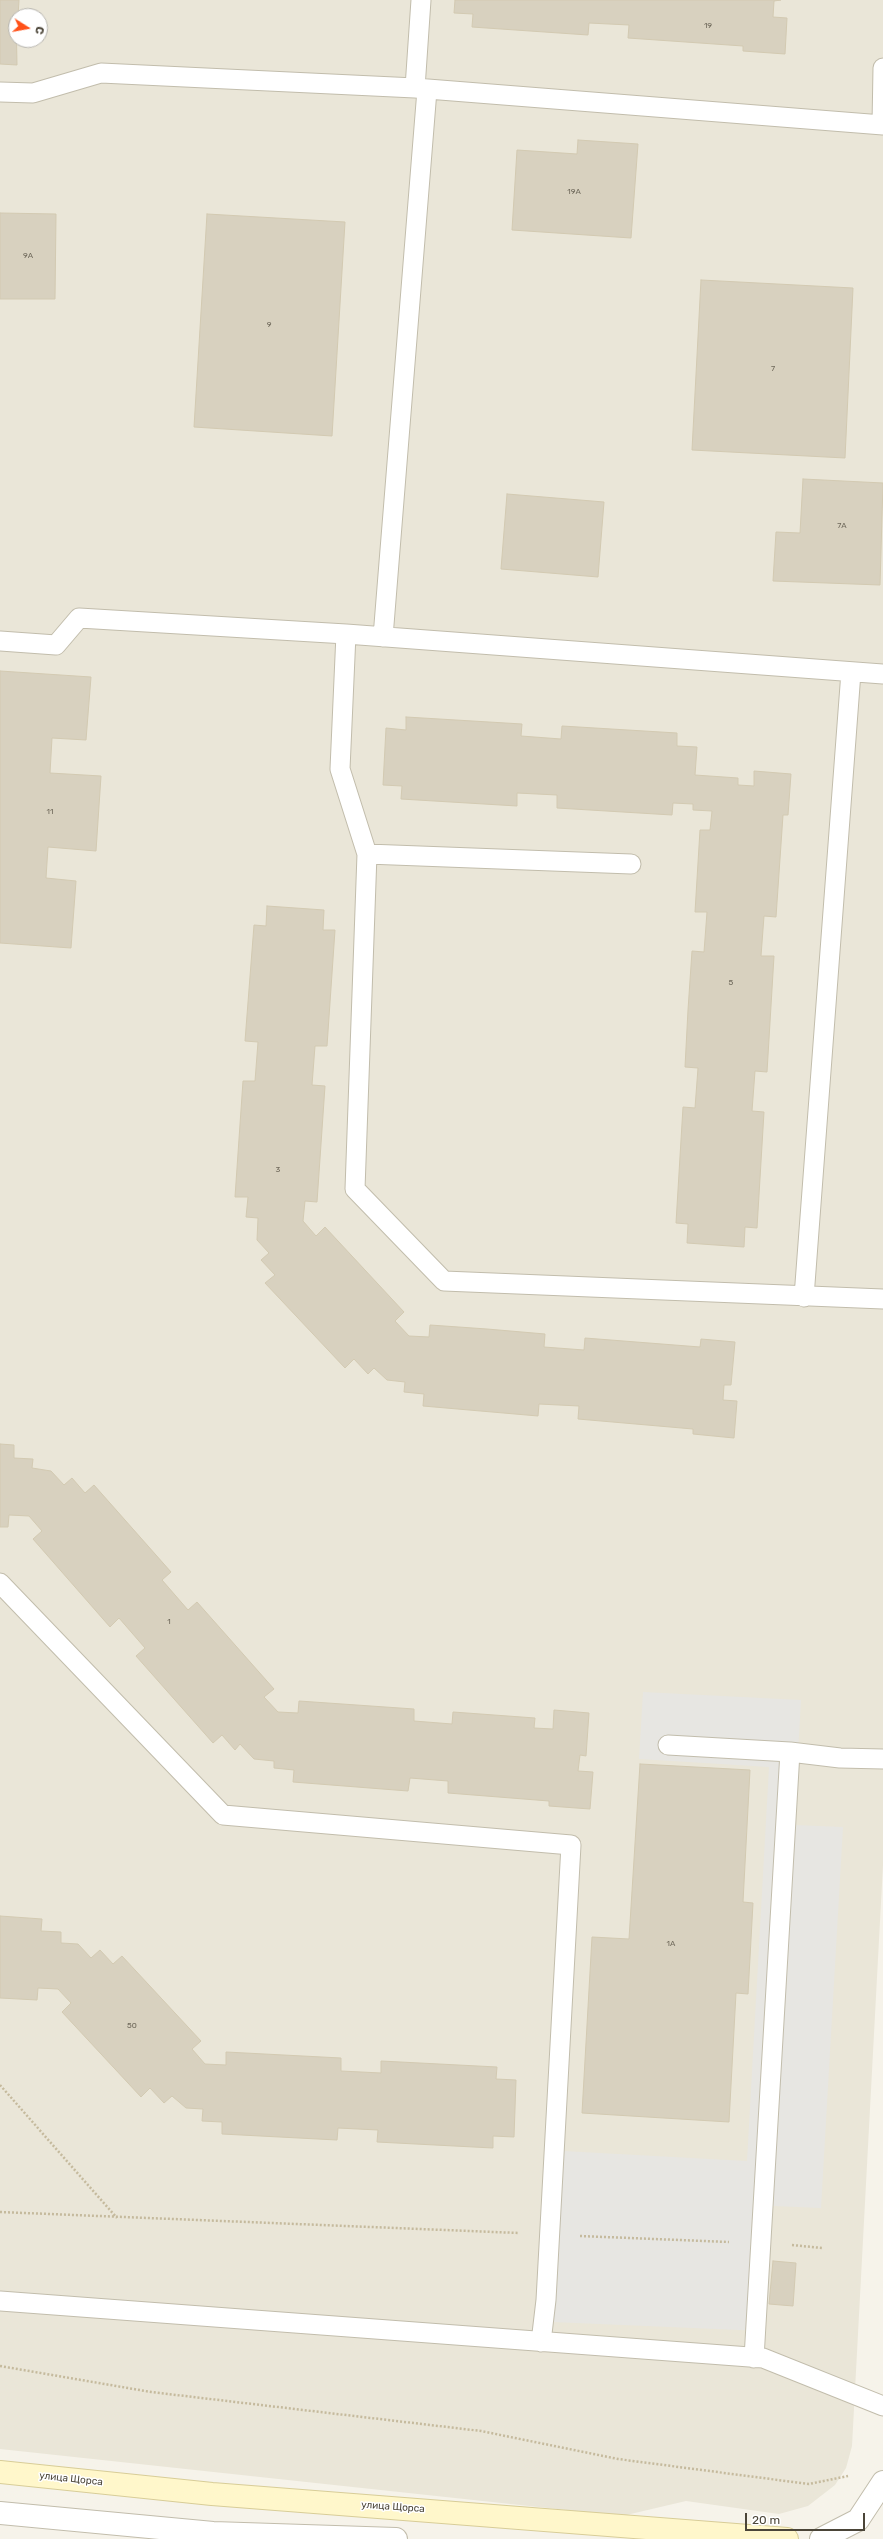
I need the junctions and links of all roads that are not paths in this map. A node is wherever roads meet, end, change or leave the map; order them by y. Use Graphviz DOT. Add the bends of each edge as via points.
graph roads {
  1 [pos="421,0"];
  2 [pos="883,68"];
  3 [pos="421,89"];
  4 [pos="0,92"];
  5 [pos="883,125"];
  6 [pos="346,634"];
  7 [pos="383,637"];
  8 [pos="0,641"];
  9 [pos="851,672"];
  10 [pos="883,674"];
  11 [pos="367,854"];
  12 [pos="631,864"];
  13 [pos="804,1297"];
  14 [pos="883,1299"];
  15 [pos="0,1583"];
  16 [pos="668,1745"];
  17 [pos="790,1752"];
  18 [pos="883,1759"];
  19 [pos="0,2300"];
  20 [pos="541,2342"];
  21 [pos="754,2358"];
  22 [pos="883,2406"];
  23 [pos="0,2472"];
  24 [pos="883,2482"];
  25 [pos="0,2513"];
  26 [pos="396,2539"];
  27 [pos="787,2539"];
  28 [pos="821,2539"];
  1 -- 3 [label="lane"];
  2 -- 5 [label="lane"];
  3 -- 4 [label="lane" via="101,73 33,94"];
  3 -- 5 [label="lane"];
  3 -- 7 [label="lane"];
  6 -- 7 [label="lane"];
  6 -- 8 [label="lane" via="78,618 56,645"];
  6 -- 11 [label="lane" via="340,769"];
  7 -- 9 [label="lane"];
  9 -- 10 [label="lane"];
  9 -- 13 [label="lane"];
  11 -- 12 [label="lane"];
  11 -- 13 [label="lane" via="355,1189 444,1281"];
  13 -- 14 [label="lane"];
  15 -- 20 [label="lane" via="223,1815 571,1845"];
  16 -- 17 [label="lane"];
  17 -- 18 [label="lane" via="840,1758"];
  17 -- 21 [label="lane"];
  19 -- 20 [label="lane"];
  20 -- 21 [label="lane"];
  21 -- 22 [label="lane" via="763,2358"];
  23 -- 27 [label="main road, улица Щорса" via="212,2494"];
  24 -- 28 [label="street" via="858,2520"];
  25 -- 26 [label="street" via="213,2533"];
}
